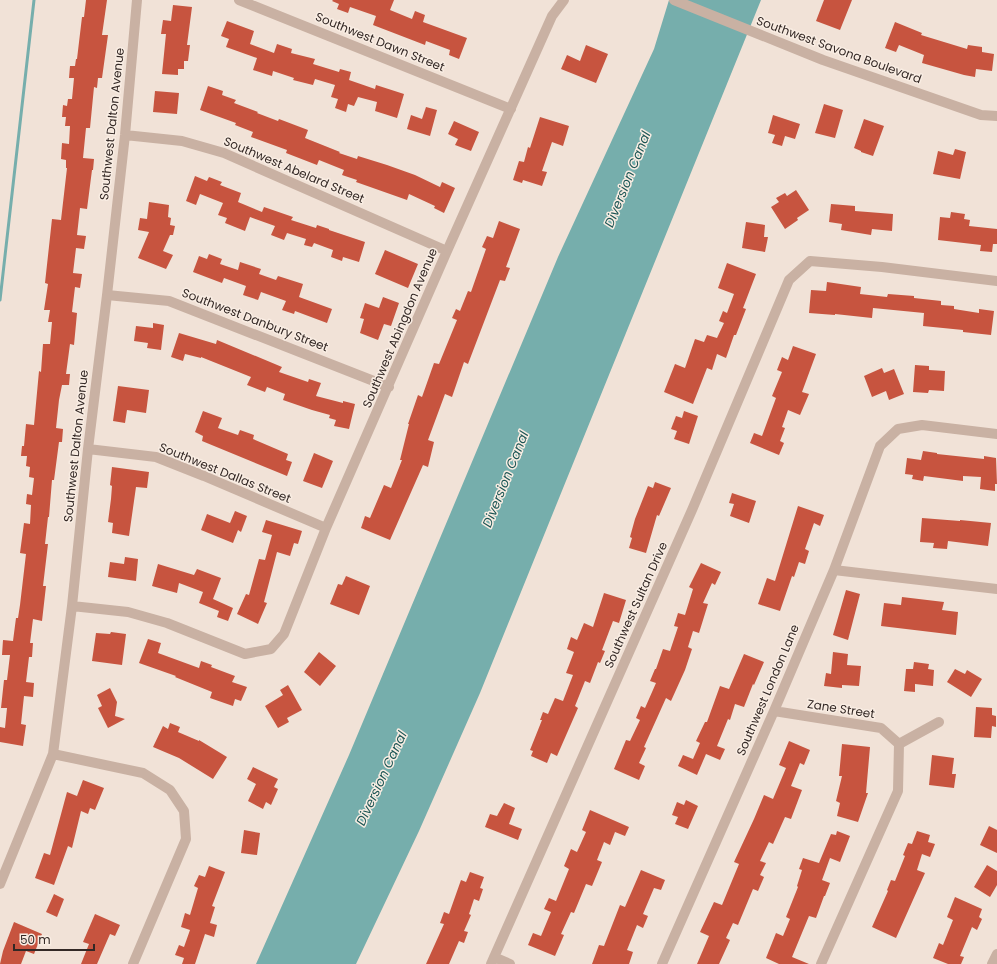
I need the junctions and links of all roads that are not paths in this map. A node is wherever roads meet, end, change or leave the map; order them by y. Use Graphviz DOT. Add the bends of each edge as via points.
graph roads {
  1 [pos="137,0"];
  2 [pos="239,0"];
  3 [pos="556,0"];
  4 [pos="564,0"];
  5 [pos="674,0"];
  6 [pos="552,16"];
  7 [pos="510,109"];
  8 [pos="997,116"];
  9 [pos="125,135"];
  10 [pos="447,251"];
  11 [pos="997,281"];
  12 [pos="107,295"];
  13 [pos="389,387"];
  14 [pos="997,434"];
  15 [pos="88,449"];
  16 [pos="326,528"];
  17 [pos="834,570"];
  18 [pos="997,589"];
  19 [pos="72,606"];
  20 [pos="774,711"];
  21 [pos="939,722"];
  22 [pos="899,744"];
  23 [pos="53,754"];
  24 [pos="0,884"];
  25 [pos="997,954"];
  26 [pos="493,961"];
  27 [pos="133,964"];
  28 [pos="510,964"];
  29 [pos="662,964"];
  30 [pos="821,964"];
  31 [pos="992,964"];
  1 -- 9 [label="street, Southwest Dalton Avenue"];
  2 -- 7 [label="street, Southwest Dawn Street"];
  3 -- 6 [label="street, Southwest Abingdon Avenue"];
  4 -- 6 [label="street, Southwest Abingdon Avenue"];
  5 -- 8 [label="street, Southwest Savona Boulevard" via="853,71 980,115"];
  6 -- 7 [label="street, Southwest Abingdon Avenue"];
  7 -- 10 [label="street, Southwest Abingdon Avenue"];
  9 -- 10 [label="street, Southwest Abelard Street" via="182,141 224,153"];
  9 -- 12 [label="street, Southwest Dalton Avenue"];
  10 -- 13 [label="street, Southwest Abingdon Avenue"];
  11 -- 26 [label="street, Southwest Sultan Drive" via="810,261 789,280 689,517"];
  12 -- 13 [label="street, Southwest Danbury Street" via="169,301"];
  12 -- 15 [label="street, Southwest Dalton Avenue"];
  13 -- 16 [label="street, Southwest Abingdon Avenue"];
  14 -- 17 [label="street, Southwest London Lane" via="922,425 898,429 880,446"];
  15 -- 16 [label="street, Southwest Dallas Street" via="156,457"];
  15 -- 19 [label="street, Southwest Dalton Avenue"];
  16 -- 19 [label="street, Southwest Abingdon Avenue" via="284,634 271,649 246,654 167,623 128,612"];
  17 -- 18 [label="street"];
  17 -- 20 [label="street, Southwest London Lane"];
  19 -- 23 [label="street, Southwest Dalton Avenue"];
  20 -- 22 [label="street, Zane Street" via="881,728"];
  20 -- 29 [label="street, Southwest London Lane"];
  21 -- 22 [label="street"];
  22 -- 30 [label="street" via="898,791"];
  23 -- 24 [label="street, Southwest Dalton Avenue"];
  23 -- 27 [label="street" via="143,773 170,790 184,811 186,838"];
  25 -- 31 [label="street"];
  26 -- 28 [label="street"];
}
